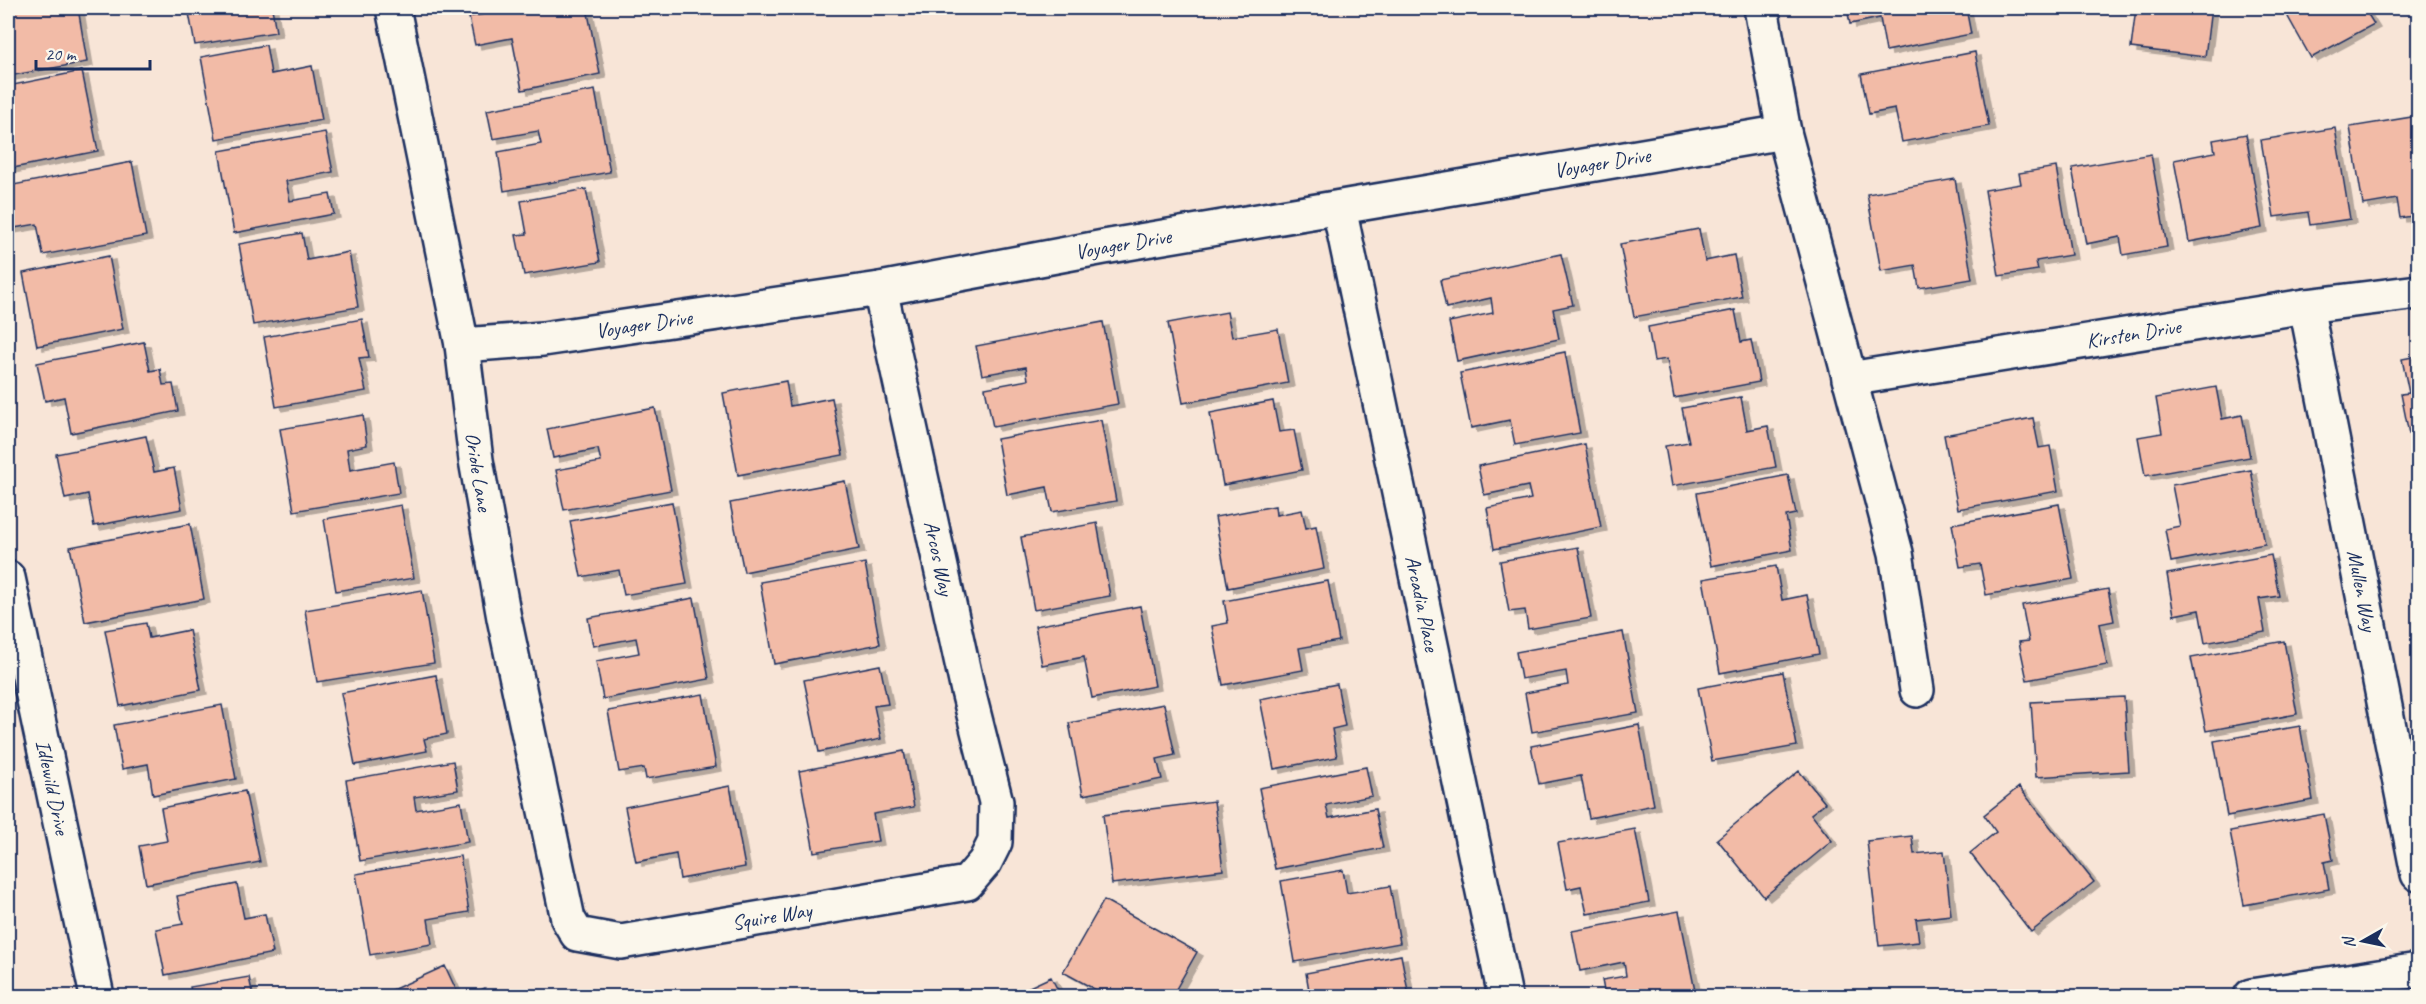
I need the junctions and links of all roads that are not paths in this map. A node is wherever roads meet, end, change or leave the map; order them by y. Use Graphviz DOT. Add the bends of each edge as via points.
graph roads {
  1 [pos="393,8"];
  2 [pos="1761,8"];
  3 [pos="1784,132"];
  4 [pos="1339,208"];
  5 [pos="880,289"];
  6 [pos="2418,292"];
  7 [pos="2306,306"];
  8 [pos="462,345"];
  9 [pos="1849,379"];
  10 [pos="8,578"];
  11 [pos="1917,690"];
  12 [pos="2418,874"];
  13 [pos="967,883"];
  14 [pos="577,934"];
  15 [pos="2418,970"];
  16 [pos="98,996"];
  17 [pos="1505,996"];
  18 [pos="2251,996"];
  1 -- 8 [label="street, Oriole Lane"];
  2 -- 3 [label="street"];
  3 -- 4 [label="street, Voyager Drive"];
  3 -- 9 [label="street"];
  4 -- 5 [label="street, Voyager Drive"];
  4 -- 17 [label="street, Arcadia Place"];
  5 -- 8 [label="street, Voyager Drive" via="543,339"];
  5 -- 13 [label="street, Arcos Way" via="996,802 994,842"];
  6 -- 7 [label="street, Kirsten Drive"];
  7 -- 9 [label="street, Kirsten Drive"];
  7 -- 12 [label="street, Mullen Way"];
  8 -- 14 [label="street, Oriole Lane" via="476,460 504,618 568,920"];
  9 -- 11 [label="street" via="1896,553"];
  10 -- 16 [label="street, Idlewild Drive"];
  13 -- 14 [label="street, Squire Way" via="621,942"];
  15 -- 18 [label="street"];
}
